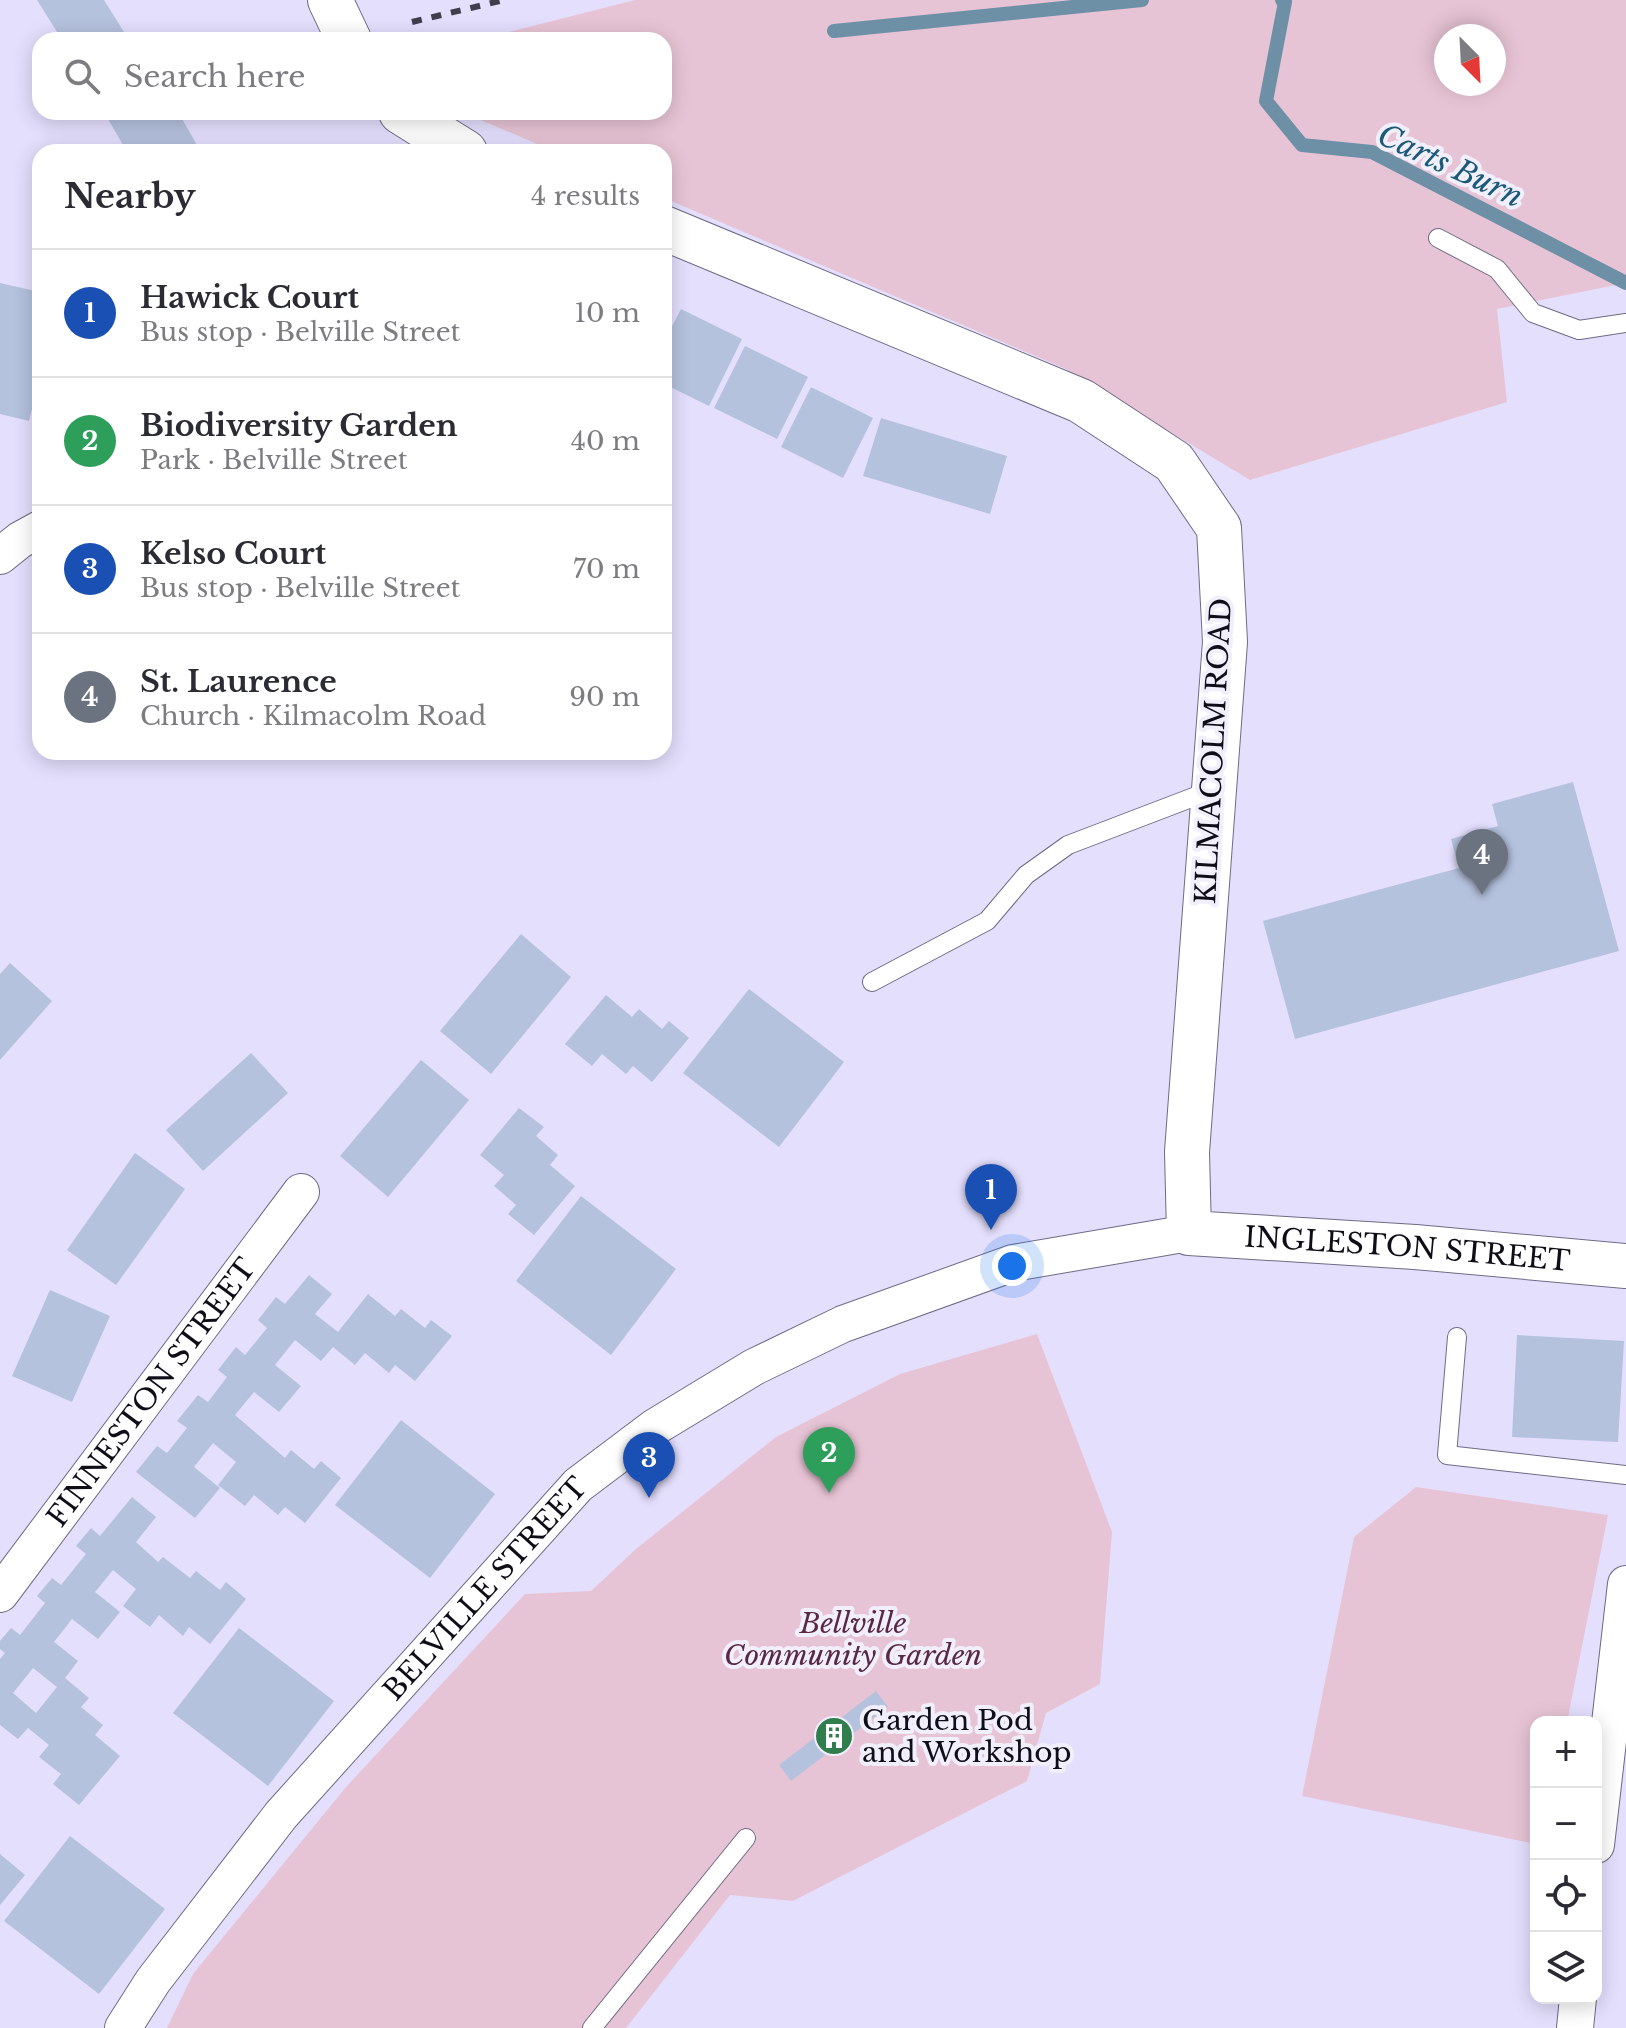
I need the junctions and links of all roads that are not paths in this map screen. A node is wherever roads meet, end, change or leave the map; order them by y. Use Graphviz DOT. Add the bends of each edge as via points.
graph roads {
  1 [pos="330,0"];
  2 [pos="345,32"];
  3 [pos="414,120"];
  4 [pos="452,144"];
  5 [pos="672,231"];
  6 [pos="1438,238"];
  7 [pos="1626,323"];
  8 [pos="32,533"];
  9 [pos="0,556"];
  10 [pos="1214,789"];
  11 [pos="872,982"];
  12 [pos="301,1192"];
  13 [pos="1189,1233"];
  14 [pos="1626,1266"];
  15 [pos="1457,1337"];
  16 [pos="1626,1475"];
  17 [pos="1626,1584"];
  18 [pos="0,1594"];
  19 [pos="1602,1793"];
  20 [pos="746,1838"];
  21 [pos="1577,2004"];
  22 [pos="123,2028"];
  23 [pos="592,2028"];
  24 [pos="1575,2028"];
  1 -- 2 [label="main road"];
  3 -- 4 [label="main road"];
  5 -- 10 [label="main road, KILMACOLM ROAD" via="1081,401 1174,462 1219,528 1225,642"];
  6 -- 7 [label="lane" via="1497,269 1533,313 1579,330"];
  8 -- 9 [label="street"];
  10 -- 11 [label="lane" via="1068,845 1026,875 987,921"];
  10 -- 13 [label="main road, KILMACOLM ROAD" via="1187,1152"];
  12 -- 18 [label="street, FINNESTON STREET"];
  13 -- 14 [label="main road, INGLESTON STREET"];
  13 -- 22 [label="street, BELVILLE STREET" via="1013,1263 843,1324 754,1367 655,1427 578,1485 281,1815"];
  15 -- 16 [label="lane" via="1447,1455"];
  17 -- 19 [label="street"];
  20 -- 23 [label="lane"];
  21 -- 24 [label="street"];
}
